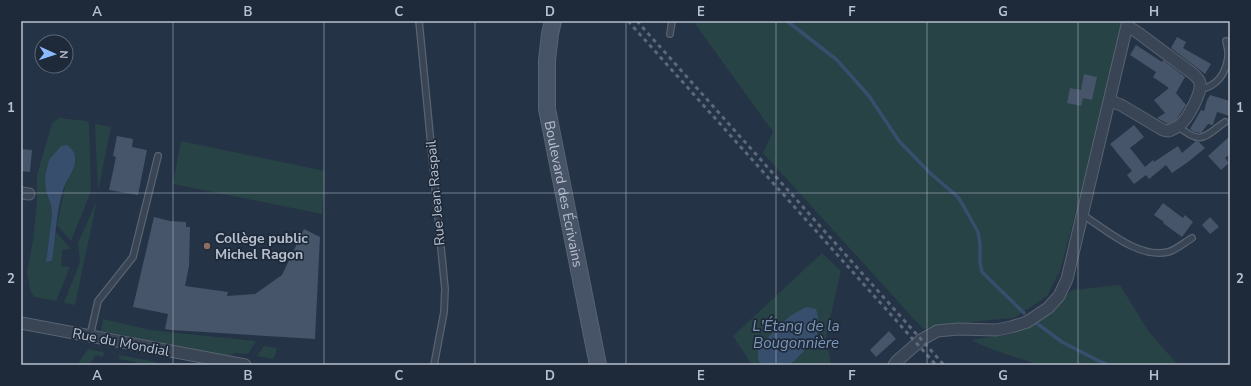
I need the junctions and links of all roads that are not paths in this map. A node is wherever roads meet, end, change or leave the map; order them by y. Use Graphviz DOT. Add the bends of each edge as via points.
graph roads {
  1 [pos="419,21"];
  2 [pos="553,21"];
  3 [pos="672,21"];
  4 [pos="1128,24"];
  5 [pos="670,34"];
  6 [pos="1226,41"];
  7 [pos="1200,88"];
  8 [pos="1110,101"];
  9 [pos="1225,122"];
  10 [pos="1178,126"];
  11 [pos="158,156"];
  12 [pos="1083,216"];
  13 [pos="1192,238"];
  14 [pos="21,323"];
  15 [pos="90,336"];
  16 [pos="245,365"];
  17 [pos="434,365"];
  18 [pos="598,365"];
  19 [pos="894,365"];
  1 -- 17 [label="lane, Rue Jean Raspail" via="444,289 444,312"];
  2 -- 18 [label="main road, Boulevard des Écrivains" via="546,60 547,108"];
  3 -- 5 [label="lane"];
  4 -- 7 [label="street" via="1192,73 1198,79"];
  4 -- 8 [label="street"];
  6 -- 7 [label="lane" via="1228,56 1222,76 1211,86"];
  7 -- 10 [label="street" via="1189,113"];
  8 -- 10 [label="street" via="1163,130 1169,131"];
  8 -- 12 [label="street"];
  9 -- 10 [label="lane" via="1198,138 1188,135"];
  11 -- 15 [label="lane" via="133,257 98,301"];
  12 -- 13 [label="lane" via="1130,245 1153,253 1169,252"];
  12 -- 19 [label="street" via="1068,279 1059,296 1048,308 1019,325 996,330 937,331 921,340"];
  14 -- 15 [label="street, Rue du Mondial"];
  15 -- 16 [label="street, Rue du Mondial"];
}
